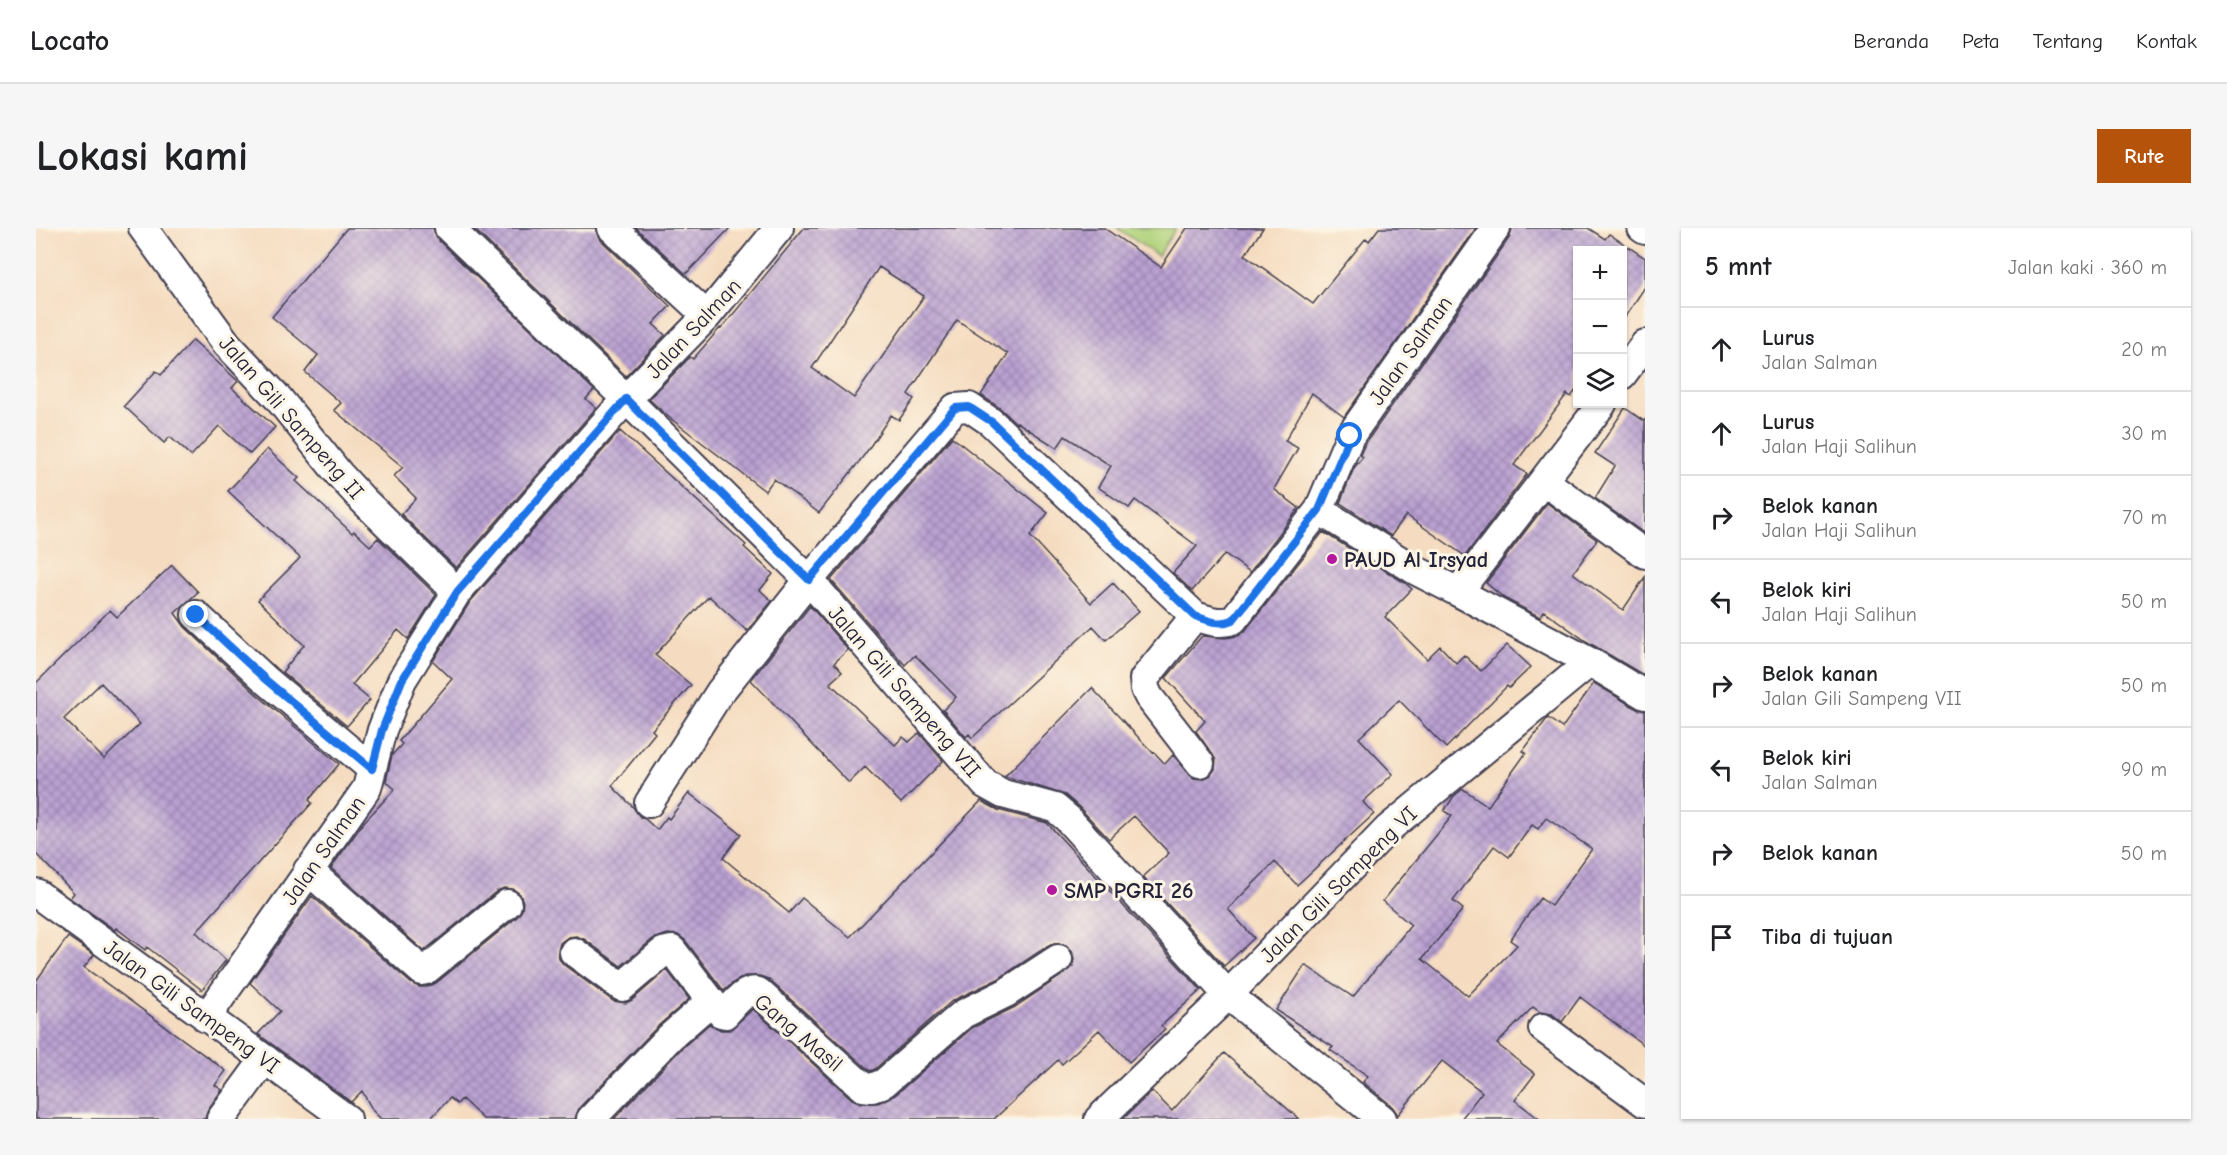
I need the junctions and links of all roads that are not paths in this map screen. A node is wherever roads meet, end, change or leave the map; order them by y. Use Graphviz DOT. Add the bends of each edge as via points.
graph roads {
  1 [pos="143,228"];
  2 [pos="449,228"];
  3 [pos="612,228"];
  4 [pos="779,228"];
  5 [pos="1496,228"];
  6 [pos="707,316"];
  7 [pos="1645,344"];
  8 [pos="1627,369"];
  9 [pos="626,399"];
  10 [pos="1599,408"];
  11 [pos="1544,481"];
  12 [pos="1319,510"];
  13 [pos="1645,554"];
  14 [pos="809,580"];
  15 [pos="457,592"];
  16 [pos="1458,592"];
  17 [pos="196,615"];
  18 [pos="1195,616"];
  19 [pos="1590,662"];
  20 [pos="1645,695"];
  21 [pos="1200,763"];
  22 [pos="372,769"];
  23 [pos="648,803"];
  24 [pos="308,870"];
  25 [pos="36,893"];
  26 [pos="507,904"];
  27 [pos="574,952"];
  28 [pos="1058,960"];
  29 [pos="1228,995"];
  30 [pos="711,1001"];
  31 [pos="206,1018"];
  32 [pos="1543,1028"];
  33 [pos="265,1059"];
  34 [pos="1645,1103"];
  35 [pos="221,1119"];
  36 [pos="347,1119"];
  37 [pos="591,1119"];
  38 [pos="1099,1119"];
  39 [pos="1382,1119"];
  1 -- 15 [label="street, Jalan Gili Sampeng II" via="227,344 278,398 333,467"];
  2 -- 9 [label="street, Jalan Gili Sampeng VII"];
  3 -- 6 [label="street"];
  4 -- 6 [label="street, Jalan Salman"];
  5 -- 12 [label="street, Jalan Salman" via="1350,436"];
  6 -- 9 [label="street, Jalan Salman"];
  7 -- 8 [label="street"];
  9 -- 14 [label="street, Jalan Gili Sampeng VII"];
  9 -- 15 [label="street, Jalan Salman"];
  10 -- 11 [label="street"];
  11 -- 13 [label="street"];
  11 -- 16 [label="street"];
  12 -- 16 [label="street"];
  12 -- 18 [label="street, Jalan Salman" via="1233,620 1215,622"];
  14 -- 18 [label="street" via="955,408 969,407 992,422"];
  14 -- 23 [label="street" via="720,692"];
  14 -- 29 [label="street, Jalan Gili Sampeng VII" via="985,784 1003,794 1055,808 1067,818"];
  15 -- 22 [label="street, Jalan Salman" via="402,680"];
  16 -- 19 [label="street"];
  17 -- 22 [label="street"];
  18 -- 21 [label="street" via="1144,679 1149,697"];
  19 -- 20 [label="street"];
  19 -- 29 [label="street, Jalan Gili Sampeng VI" via="1388,829"];
  22 -- 24 [label="street, Jalan Salman" via="367,788"];
  24 -- 26 [label="street" via="422,971"];
  24 -- 31 [label="street, Jalan Salman"];
  25 -- 31 [label="street, Jalan Gili Sampeng VI"];
  27 -- 30 [label="street" via="622,987 663,952 672,950"];
  28 -- 30 [label="street, Gang Masil" via="963,1014 884,1083 872,1088 864,1087 758,993 746,993 725,1014"];
  29 -- 38 [label="street, Jalan Gili Sampeng VI"];
  29 -- 39 [label="street, Jalan Gili Sampeng VII"];
  30 -- 37 [label="street" via="670,1037"];
  31 -- 33 [label="street, Jalan Gili Sampeng VI"];
  32 -- 34 [label="street"];
  33 -- 35 [label="street"];
  33 -- 36 [label="street, Jalan Gili Sampeng VI"];
}
